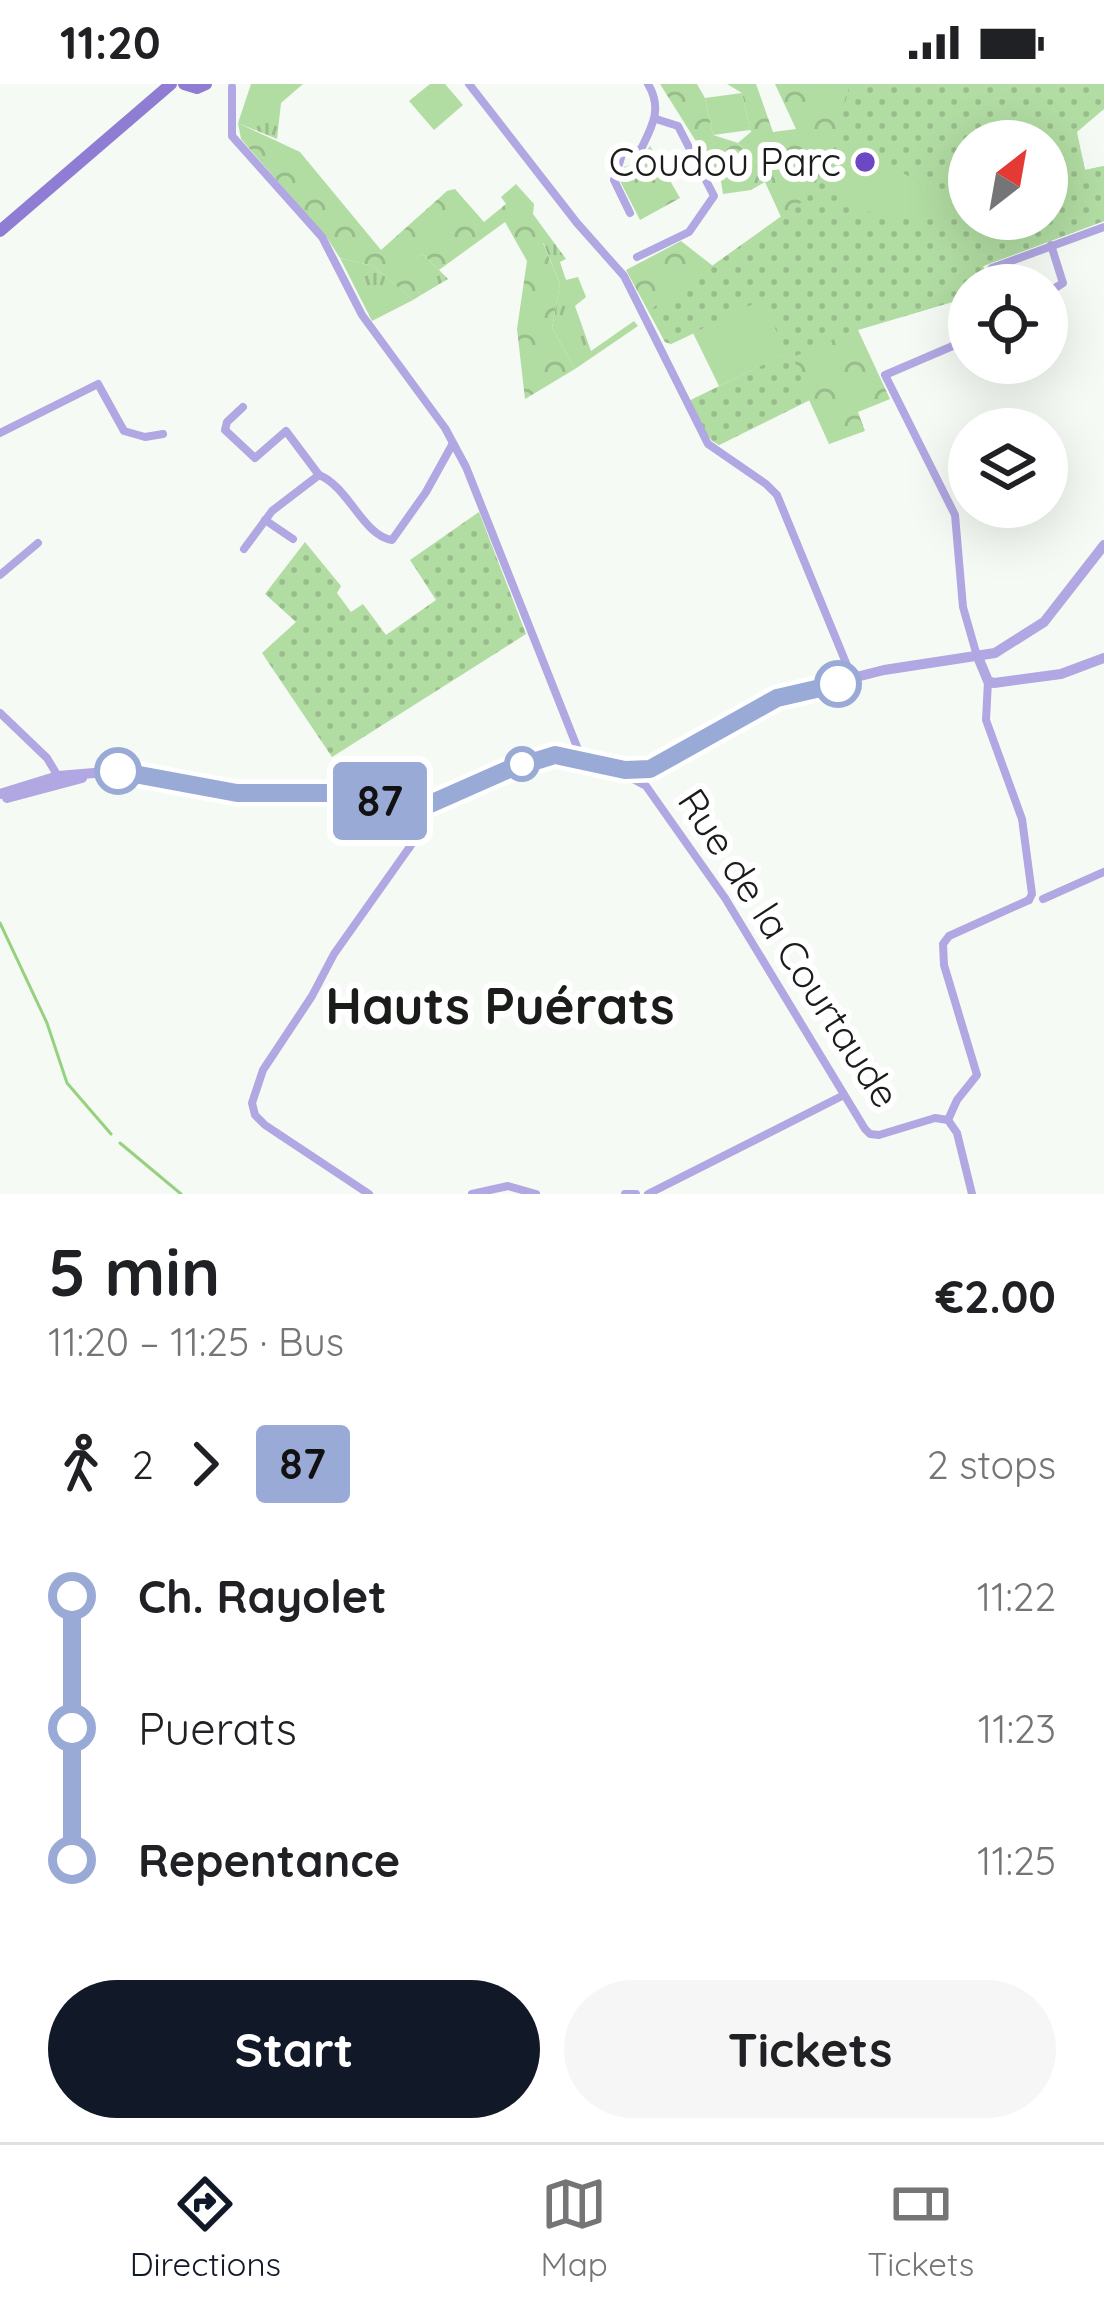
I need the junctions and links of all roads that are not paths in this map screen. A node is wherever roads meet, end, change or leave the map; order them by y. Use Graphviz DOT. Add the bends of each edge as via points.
graph roads {
  1 [pos="206,84"];
  2 [pos="218,84"];
  3 [pos="469,84"];
  4 [pos="649,84"];
  5 [pos="185,85"];
  6 [pos="233,85"];
  7 [pos="169,87"];
  8 [pos="656,119"];
  9 [pos="630,213"];
  10 [pos="1104,227"];
  11 [pos="0,231"];
  12 [pos="1051,244"];
  13 [pos="637,257"];
  14 [pos="1002,264"];
  15 [pos="1058,264"];
  16 [pos="948,348"];
  17 [pos="243,407"];
  18 [pos="0,433"];
  19 [pos="163,434"];
  20 [pos="452,443"];
  21 [pos="319,475"];
  22 [pos="265,520"];
  23 [pos="293,539"];
  24 [pos="38,543"];
  25 [pos="1104,545"];
  26 [pos="244,550"];
  27 [pos="0,574"];
  28 [pos="978,658"];
  29 [pos="1104,658"];
  30 [pos="853,680"];
  31 [pos="988,680"];
  32 [pos="0,712"];
  33 [pos="581,758"];
  34 [pos="65,778"];
  35 [pos="643,779"];
  36 [pos="0,797"];
  37 [pos="419,807"];
  38 [pos="424,824"];
  39 [pos="415,831"];
  40 [pos="409,848"];
  41 [pos="1104,872"];
  42 [pos="1031,897"];
  43 [pos="844,1095"];
  44 [pos="948,1120"];
  45 [pos="369,1194"];
  46 [pos="472,1194"];
  47 [pos="536,1194"];
  48 [pos="625,1194"];
  49 [pos="636,1194"];
  50 [pos="648,1194"];
  51 [pos="972,1194"];
  1 -- 5 [label="main road"];
  2 -- 6 [label="street"];
  3 -- 30 [label="street" via="624,276 708,444 777,495"];
  4 -- 8 [label="street"];
  5 -- 7 [label="main road"];
  6 -- 20 [label="street" via="232,136 322,237 362,315"];
  7 -- 11 [label="main road"];
  8 -- 9 [label="street" via="640,151 624,148 614,180"];
  8 -- 13 [label="street" via="677,126 714,196 689,232"];
  10 -- 12 [label="street"];
  12 -- 14 [label="street"];
  12 -- 15 [label="street"];
  16 -- 28 [label="street" via="885,375 955,514 963,607"];
  17 -- 21 [label="street" via="225,430 249,456 286,431"];
  18 -- 19 [label="street" via="98,384 124,430"];
  20 -- 21 [label="street" via="392,540"];
  20 -- 33 [label="street"];
  21 -- 22 [label="street"];
  22 -- 23 [label="street"];
  22 -- 26 [label="street"];
  24 -- 27 [label="street"];
  25 -- 28 [label="street" via="1044,622"];
  28 -- 30 [label="street"];
  28 -- 31 [label="street"];
  29 -- 31 [label="street" via="1027,681"];
  30 -- 35 [label="street" via="777,698"];
  31 -- 42 [label="street" via="986,720 1022,819"];
  32 -- 34 [label="street"];
  33 -- 35 [label="street"];
  33 -- 37 [label="street" via="532,760"];
  34 -- 36 [label="street"];
  34 -- 36 [label="street"];
  34 -- 37 [label="street" via="148,774 237,793 338,793"];
  35 -- 43 [label="street, Rue de la Courtaude"];
  37 -- 38 [label="street"];
  37 -- 39 [label="street"];
  38 -- 39 [label="street"];
  38 -- 40 [label="street"];
  39 -- 40 [label="street"];
  40 -- 45 [label="street" via="334,954 253,1093 265,1125"];
  41 -- 42 [label="street" via="1042,903"];
  42 -- 44 [label="street" via="943,944 977,1075"];
  43 -- 44 [label="street, Rue de la Courtaude" via="870,1135"];
  43 -- 50 [label="street"];
  44 -- 51 [label="street, Rue de la Courtaude"];
  46 -- 47 [label="street" via="508,1186"];
  48 -- 49 [label="street"];
}
